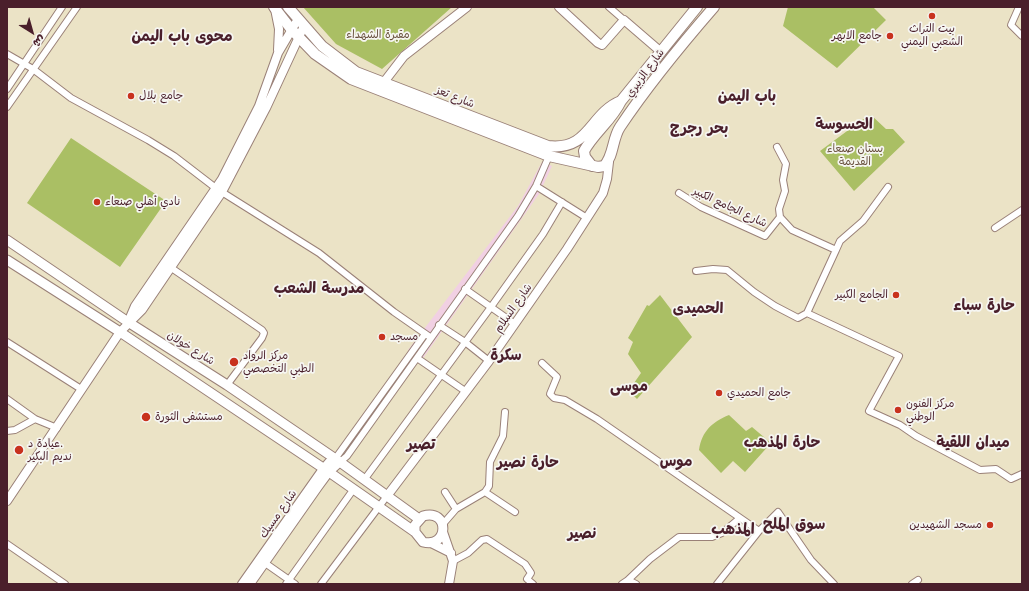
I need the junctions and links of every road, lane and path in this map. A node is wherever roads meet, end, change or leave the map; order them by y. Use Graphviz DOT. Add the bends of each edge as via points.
graph roads {
  1 [pos="62,7"];
  2 [pos="77,7"];
  3 [pos="274,7"];
  4 [pos="288,7"];
  5 [pos="467,7"];
  6 [pos="559,7"];
  7 [pos="609,7"];
  8 [pos="697,7"];
  9 [pos="714,7"];
  10 [pos="1019,7"];
  11 [pos="624,20"];
  12 [pos="301,22"];
  13 [pos="295,33"];
  14 [pos="1022,36"];
  15 [pos="660,51"];
  16 [pos="278,53"];
  17 [pos="7,54"];
  18 [pos="24,64"];
  19 [pos="33,68"];
  20 [pos="384,82"];
  21 [pos="7,89"];
  22 [pos="620,101"];
  23 [pos="7,107"];
  24 [pos="263,107"];
  25 [pos="778,147"];
  26 [pos="549,156"];
  27 [pos="609,162"];
  28 [pos="592,166"];
  29 [pos="536,186"];
  30 [pos="888,187"];
  31 [pos="220,191"];
  32 [pos="678,193"];
  33 [pos="562,202"];
  34 [pos="1022,210"];
  35 [pos="780,217"];
  36 [pos="587,218"];
  37 [pos="995,228"];
  38 [pos="7,240"];
  39 [pos="836,250"];
  40 [pos="7,260"];
  41 [pos="170,267"];
  42 [pos="696,271"];
  43 [pos="465,289"];
  44 [pos="491,307"];
  45 [pos="807,313"];
  46 [pos="128,322"];
  47 [pos="515,324"];
  48 [pos="439,325"];
  49 [pos="120,332"];
  50 [pos="428,335"];
  51 [pos="7,342"];
  52 [pos="466,342"];
  53 [pos="417,358"];
  54 [pos="489,360"];
  55 [pos="542,362"];
  56 [pos="442,374"];
  57 [pos="227,385"];
  58 [pos="81,389"];
  59 [pos="465,391"];
  60 [pos="7,399"];
  61 [pos="505,412"];
  62 [pos="35,419"];
  63 [pos="56,428"];
  64 [pos="7,431"];
  65 [pos="293,431"];
  66 [pos="285,443"];
  67 [pos="338,461"];
  68 [pos="326,470"];
  69 [pos="1022,474"];
  70 [pos="364,480"];
  71 [pos="353,490"];
  72 [pos="445,492"];
  73 [pos="485,492"];
  74 [pos="387,496"];
  75 [pos="7,501"];
  76 [pos="379,508"];
  77 [pos="456,509"];
  78 [pos="407,511"];
  79 [pos="515,512"];
  80 [pos="740,518"];
  81 [pos="418,519"];
  82 [pos="399,522"];
  83 [pos="443,528"];
  84 [pos="759,531"];
  85 [pos="415,532"];
  86 [pos="431,543"];
  87 [pos="7,544"];
  88 [pos="452,557"];
  89 [pos="265,563"];
  90 [pos="628,580"];
  91 [pos="918,580"];
  92 [pos="288,582"];
  93 [pos="65,584"];
  94 [pos="242,584"];
  95 [pos="250,584"];
  96 [pos="295,584"];
  97 [pos="321,584"];
  98 [pos="448,584"];
  99 [pos="532,584"];
  100 [pos="622,584"];
  101 [pos="636,584"];
  102 [pos="717,584"];
  103 [pos="834,584"];
  104 [pos="912,584"];
  1 -- 18 [label="street"];
  2 -- 19 [label="street"];
  3 -- 13 [label="main road, شارع تعز"];
  3 -- 16 [label="street" via="279,29"];
  4 -- 12 [label="main road, شارع تعز"];
  5 -- 20 [label="street" via="404,56"];
  6 -- 11 [label="street" via="602,45"];
  7 -- 11 [label="street"];
  8 -- 15 [label="main road, شارع الزبيري"];
  9 -- 27 [label="main road, شارع الزبيري" via="673,54 619,129"];
  10 -- 14 [label="street" via="1011,25"];
  11 -- 15 [label="street"];
  12 -- 13 [label="street"];
  12 -- 20 [label="main road, شارع تعز" via="322,46 356,72"];
  13 -- 16 [label="street"];
  13 -- 24 [label="street"];
  13 -- 26 [label="main road, شارع تعز" via="324,61 351,79"];
  15 -- 22 [label="main road, شارع الزبيري"];
  16 -- 24 [label="street"];
  17 -- 18 [label="street"];
  18 -- 19 [label="street"];
  18 -- 21 [label="street"];
  19 -- 23 [label="street"];
  19 -- 31 [label="street" via="72,98 174,156"];
  20 -- 22 [label="main road, شارع تعز" via="529,140 558,147 571,145 607,109"];
  22 -- 28 [label="main road" via="616,110 584,151"];
  24 -- 31 [label="street"];
  25 -- 35 [label="street" via="786,164 783,180 785,191 779,209"];
  26 -- 28 [label="main road, شارع تعز"];
  26 -- 29 [label="street"];
  27 -- 28 [label="main road" via="604,166"];
  27 -- 36 [label="street, شارع السلام" via="608,179 603,193"];
  29 -- 33 [label="street"];
  29 -- 43 [label="street" via="518,216"];
  30 -- 39 [label="street" via="863,221 840,241"];
  31 -- 41 [label="street"];
  31 -- 46 [label="street" via="135,306"];
  31 -- 50 [label="street" via="319,253"];
  32 -- 35 [label="street, شارع الجامع الكبير" via="701,207 765,236"];
  33 -- 36 [label="street"];
  33 -- 44 [label="street" via="543,234"];
  34 -- 37 [label="street"];
  35 -- 39 [label="street, شارع الجامع الكبير" via="792,230"];
  36 -- 47 [label="street, شارع السلام"];
  38 -- 46 [label="main road, شارع خولان"];
  39 -- 45 [label="street"];
  40 -- 49 [label="main road"];
  41 -- 46 [label="street" via="142,310"];
  41 -- 57 [label="street" via="264,333"];
  42 -- 45 [label="street" via="727,270 775,306 798,318"];
  43 -- 44 [label="street"];
  43 -- 48 [label="street"];
  44 -- 47 [label="street"];
  44 -- 52 [label="street"];
  45 -- 69 [label="street" via="899,356 869,411 900,425 980,470 996,469 1011,479"];
  46 -- 49 [label="street"];
  46 -- 57 [label="main road, شارع خولان"];
  47 -- 54 [label="street, شارع السلام"];
  48 -- 50 [label="street"];
  48 -- 52 [label="street"];
  49 -- 58 [label="street"];
  49 -- 66 [label="main road"];
  50 -- 53 [label="street"];
  50 -- 67 [label="street"];
  51 -- 58 [label="street"];
  52 -- 54 [label="street"];
  52 -- 56 [label="street"];
  53 -- 56 [label="street"];
  53 -- 67 [label="street" via="347,456"];
  54 -- 59 [label="street, شارع السلام"];
  55 -- 80 [label="street" via="557,377 550,394 554,398 565,400 597,419"];
  56 -- 59 [label="street"];
  56 -- 70 [label="street"];
  57 -- 65 [label="main road, شارع خولان"];
  58 -- 63 [label="street"];
  59 -- 74 [label="street, شارع السلام"];
  60 -- 62 [label="street"];
  61 -- 73 [label="street" via="503,436 490,462 491,479"];
  62 -- 63 [label="street"];
  62 -- 64 [label="street" via="15,430"];
  63 -- 75 [label="street"];
  65 -- 66 [label="main road"];
  65 -- 67 [label="main road, شارع خولان"];
  66 -- 68 [label="main road"];
  67 -- 68 [label="street, شارع مسيك"];
  67 -- 70 [label="main road, شارع خولان"];
  68 -- 71 [label="main road"];
  68 -- 89 [label="street, شارع مسيك"];
  68 -- 94 [label="street, شارع مسيك"];
  70 -- 74 [label="main road, شارع خولان"];
  71 -- 76 [label="main road"];
  71 -- 92 [label="street"];
  72 -- 77 [label="street"];
  73 -- 77 [label="street"];
  73 -- 79 [label="street"];
  74 -- 76 [label="street"];
  74 -- 78 [label="main road, شارع خولان"];
  76 -- 82 [label="main road"];
  76 -- 97 [label="street"];
  77 -- 83 [label="street"];
  78 -- 81 [label="main road, شارع خولان"];
  78 -- 82 [label="main road" via="408,520"];
  80 -- 84 [label="street"];
  80 -- 90 [label="street" via="722,532 712,536 679,537"];
  81 -- 83 [label="main road" via="432,515 437,517"];
  81 -- 85 [label="main road"];
  82 -- 85 [label="main road"];
  83 -- 86 [label="main road" via="440,537"];
  83 -- 88 [label="street"];
  84 -- 102 [label="street"];
  84 -- 103 [label="street" via="778,512 811,560"];
  85 -- 86 [label="main road" via="420,539"];
  86 -- 88 [label="street"];
  87 -- 93 [label="street"];
  88 -- 98 [label="street"];
  88 -- 99 [label="street" via="468,553 482,540 487,539 525,564 530,573 527,579"];
  89 -- 92 [label="street"];
  89 -- 95 [label="street, شارع مسيك"];
  90 -- 100 [label="street"];
  90 -- 101 [label="street"];
  91 -- 104 [label="street"];
  92 -- 96 [label="street"];
}
